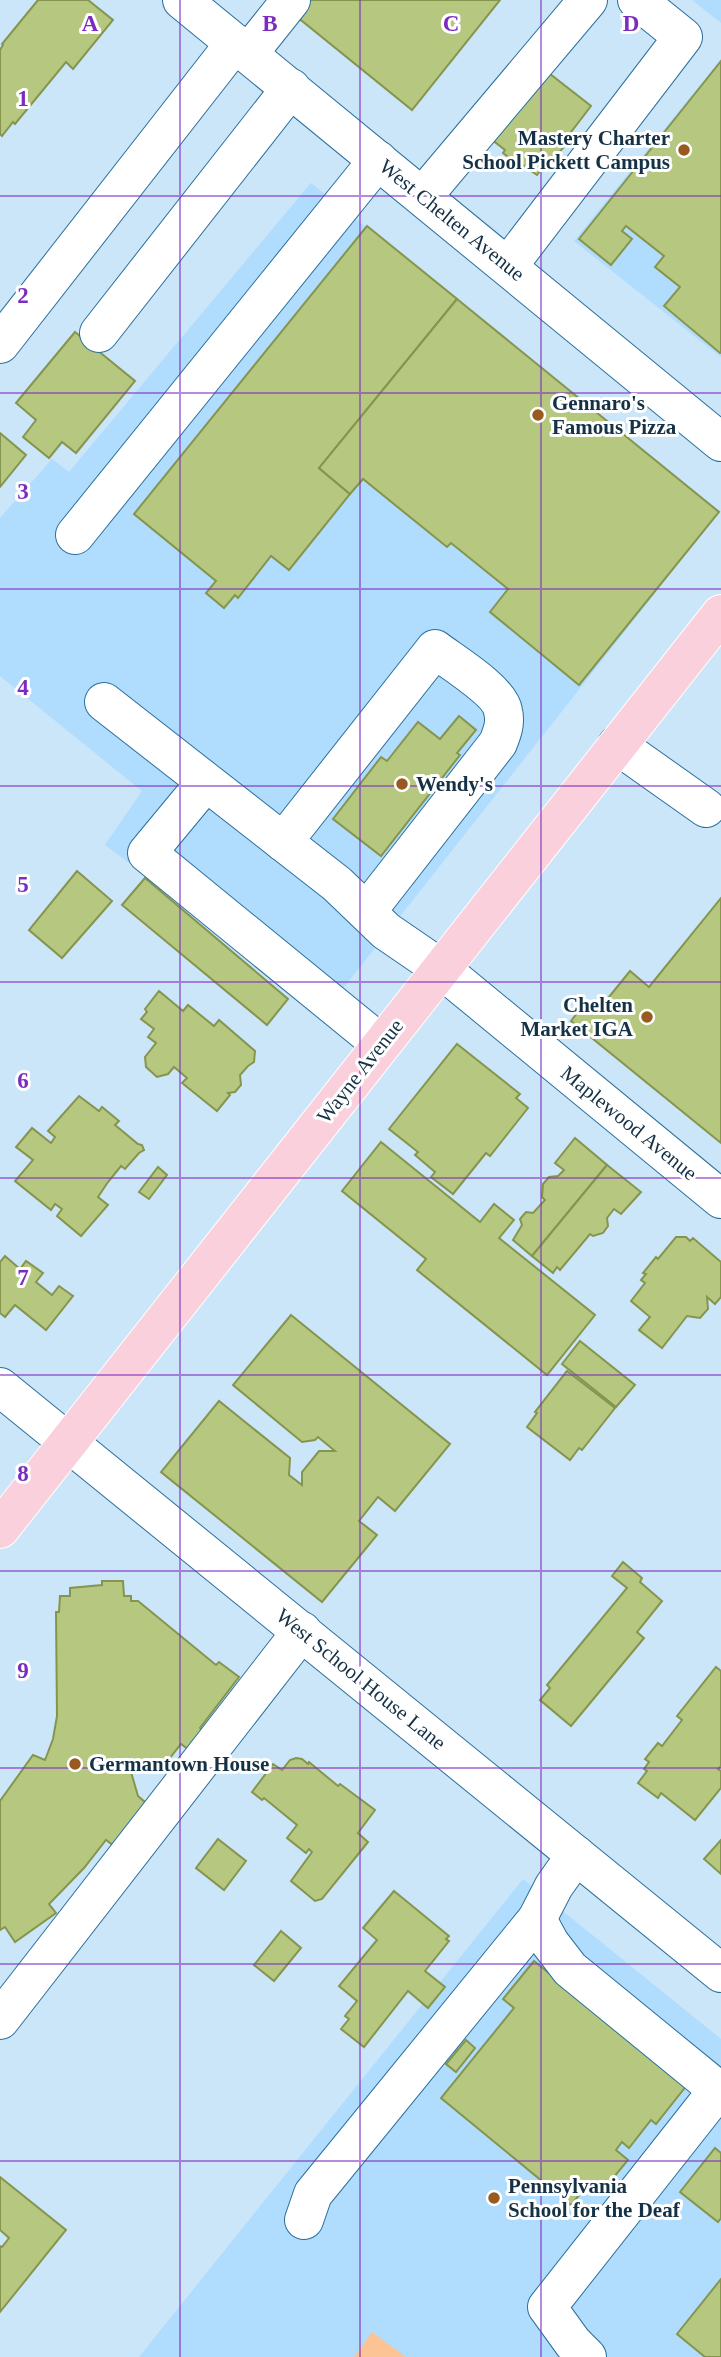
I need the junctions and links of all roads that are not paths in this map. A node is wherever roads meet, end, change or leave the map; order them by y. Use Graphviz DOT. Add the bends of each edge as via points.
graph roads {
  1 [pos="182,0"];
  2 [pos="291,0"];
  3 [pos="587,0"];
  4 [pos="637,0"];
  5 [pos="242,48"];
  6 [pos="291,88"];
  7 [pos="378,160"];
  8 [pos="423,196"];
  9 [pos="508,266"];
  10 [pos="99,334"];
  11 [pos="0,344"];
  12 [pos="721,442"];
  13 [pos="75,535"];
  14 [pos="721,614"];
  15 [pos="104,702"];
  16 [pos="617,745"];
  17 [pos="205,783"];
  18 [pos="706,808"];
  19 [pos="283,842"];
  20 [pos="367,911"];
  21 [pos="440,968"];
  22 [pos="381,1044"];
  23 [pos="721,1199"];
  24 [pos="0,1387"];
  25 [pos="68,1442"];
  26 [pos="0,1529"];
  27 [pos="302,1631"];
  28 [pos="576,1855"];
  29 [pos="537,1919"];
  30 [pos="721,1973"];
  31 [pos="0,2020"];
  32 [pos="719,2089"];
  33 [pos="304,2220"];
  34 [pos="587,2357"];
  1 -- 5 [label="street, West Chelten Avenue"];
  2 -- 5 [label="street"];
  3 -- 8 [label="street"];
  4 -- 9 [label="street" via="683,37"];
  5 -- 6 [label="street, West Chelten Avenue"];
  5 -- 11 [label="street"];
  6 -- 7 [label="street, West Chelten Avenue"];
  6 -- 10 [label="street"];
  7 -- 8 [label="street, West Chelten Avenue"];
  7 -- 13 [label="street"];
  8 -- 9 [label="street, West Chelten Avenue"];
  9 -- 12 [label="street, West Chelten Avenue"];
  14 -- 16 [label="main road, Wayne Avenue"];
  15 -- 17 [label="street, Maplewood Avenue"];
  16 -- 18 [label="street"];
  16 -- 21 [label="main road, Wayne Avenue"];
  17 -- 19 [label="street, Maplewood Avenue"];
  17 -- 22 [label="street" via="147,853"];
  19 -- 20 [label="street, Maplewood Avenue"];
  19 -- 20 [label="street" via="435,649 493,694 503,709 504,729 498,743"];
  20 -- 21 [label="street, Maplewood Avenue" via="386,931"];
  21 -- 22 [label="main road, Wayne Avenue"];
  21 -- 23 [label="street, Maplewood Avenue"];
  22 -- 25 [label="main road, Wayne Avenue"];
  24 -- 25 [label="street, West School House Lane"];
  25 -- 26 [label="main road, Wayne Avenue"];
  25 -- 27 [label="street, West School House Lane"];
  27 -- 28 [label="street, West School House Lane"];
  27 -- 31 [label="street"];
  28 -- 29 [label="street"];
  28 -- 30 [label="street, West School House Lane"];
  29 -- 32 [label="street" via="570,1969"];
  29 -- 33 [label="street" via="313,2194"];
  32 -- 34 [label="street" via="547,2307"];
}
